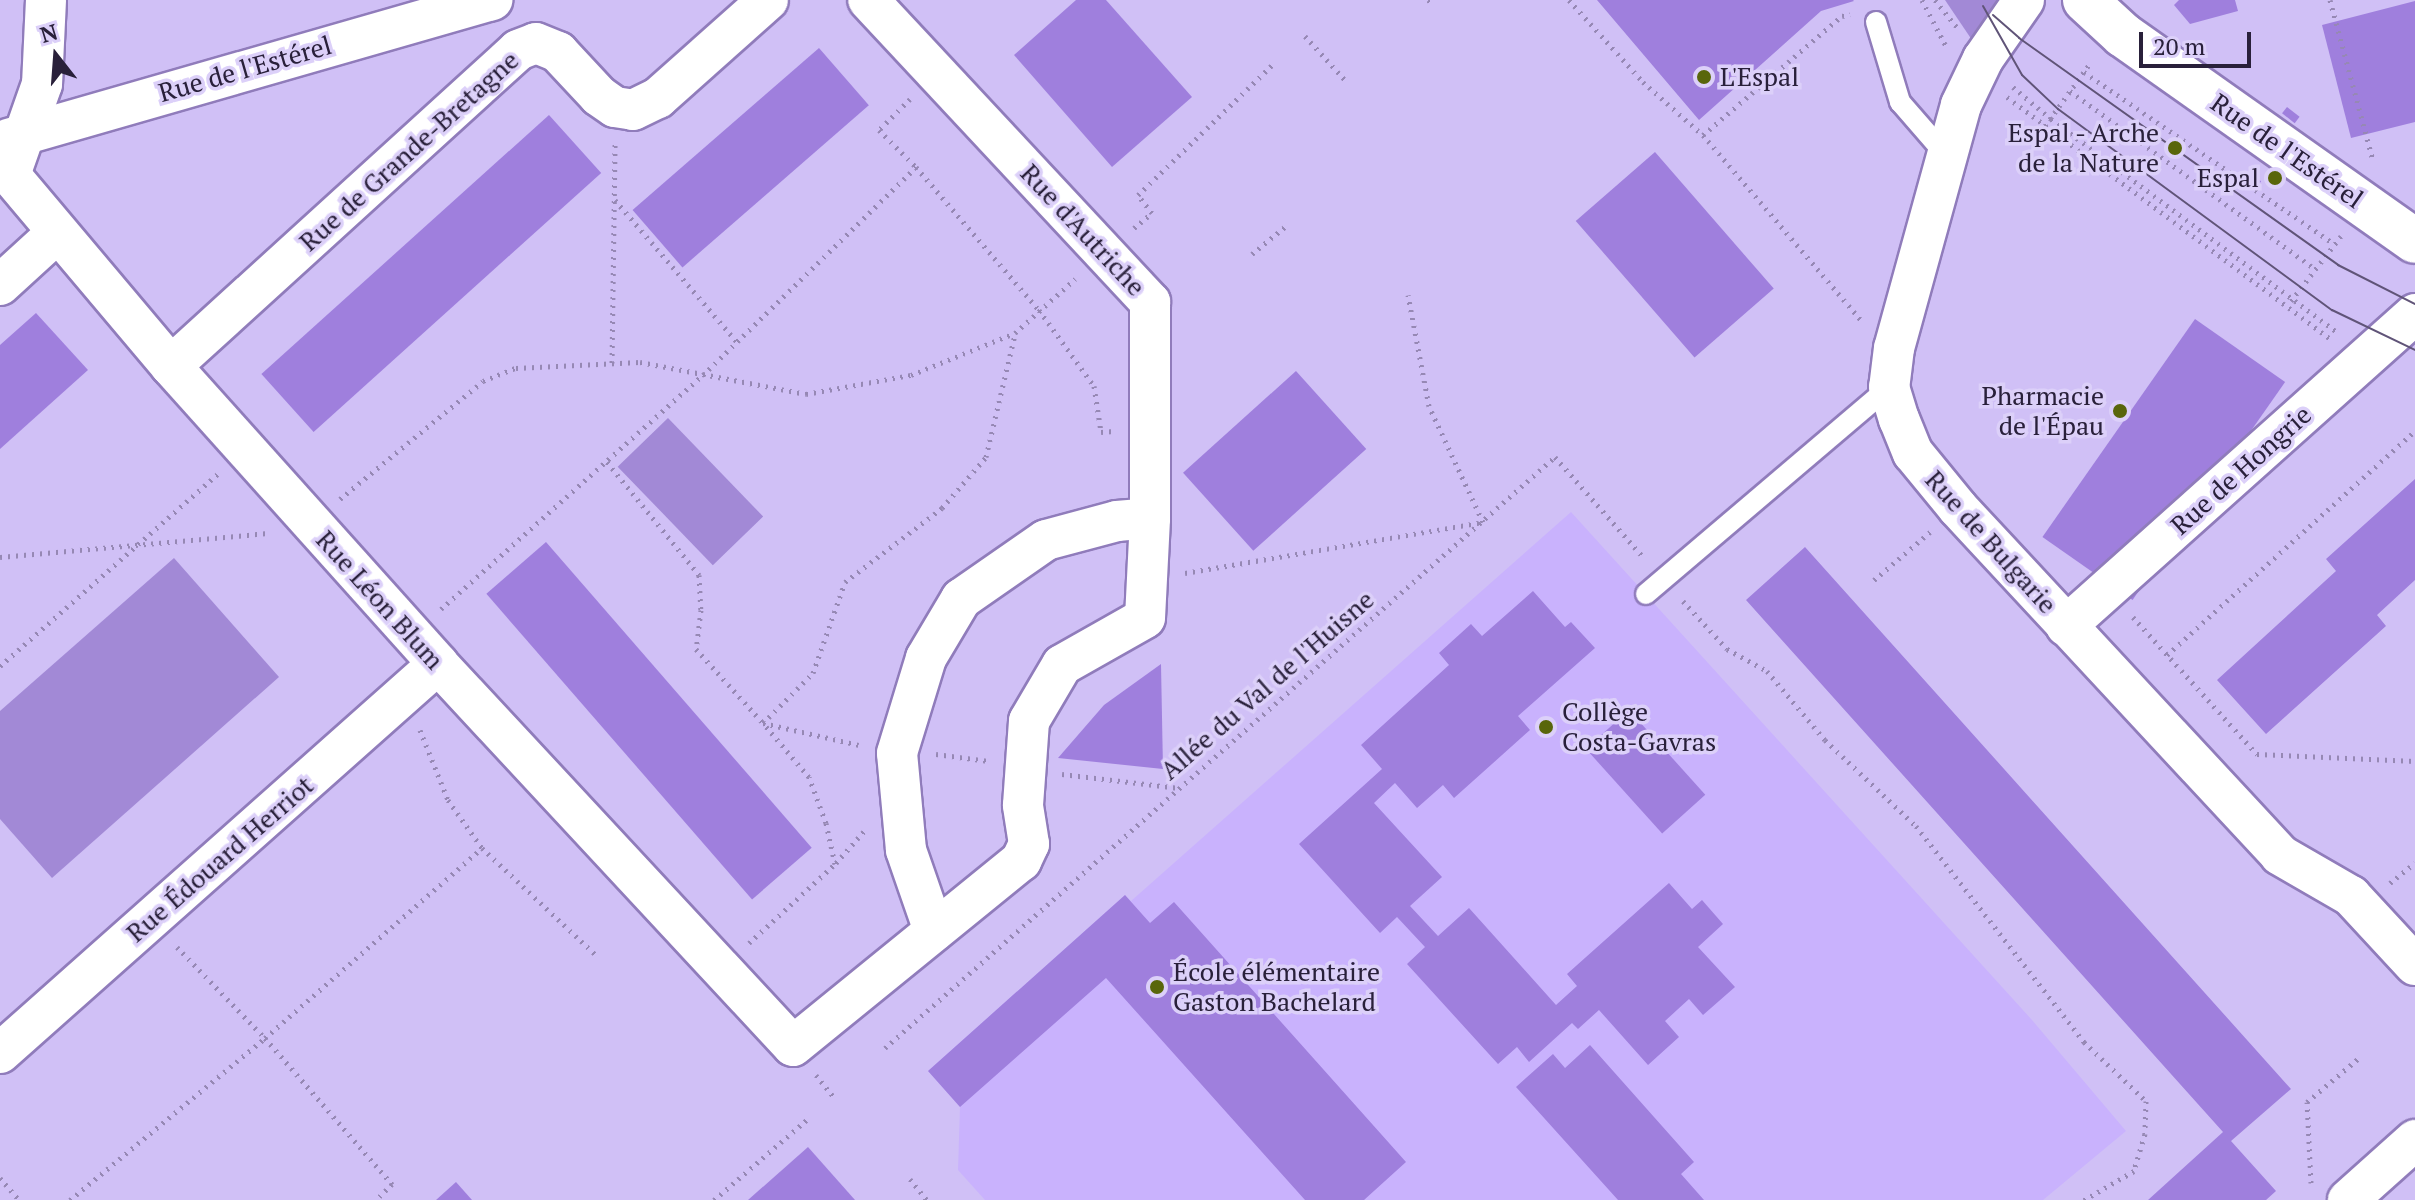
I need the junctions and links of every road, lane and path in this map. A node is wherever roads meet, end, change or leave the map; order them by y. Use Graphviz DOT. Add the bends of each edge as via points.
graph roads {
  1 [pos="46,0"];
  2 [pos="492,0"];
  3 [pos="768,0"];
  4 [pos="868,0"];
  5 [pos="1569,0"];
  6 [pos="1922,0"];
  7 [pos="1935,0"];
  8 [pos="2024,0"];
  9 [pos="2085,0"];
  10 [pos="2330,0"];
  11 [pos="1869,16"];
  12 [pos="1305,36"];
  13 [pos="1273,64"];
  14 [pos="1978,67"];
  15 [pos="936,72"];
  16 [pos="2084,72"];
  17 [pos="1345,80"];
  18 [pos="2070,91"];
  19 [pos="615,107"];
  20 [pos="2058,109"];
  21 [pos="2051,119"];
  22 [pos="2045,126"];
  23 [pos="1703,135"];
  24 [pos="12,137"];
  25 [pos="1947,156"];
  26 [pos="916,167"];
  27 [pos="614,199"];
  28 [pos="2396,221"];
  29 [pos="1286,226"];
  30 [pos="57,233"];
  31 [pos="2334,244"];
  32 [pos="1252,254"];
  33 [pos="1103,255"];
  34 [pos="2315,269"];
  35 [pos="0,285"];
  36 [pos="1408,295"];
  37 [pos="2293,299"];
  38 [pos="2287,307"];
  39 [pos="1039,310"];
  40 [pos="2415,314"];
  41 [pos="1015,333"];
  42 [pos="737,342"];
  43 [pos="2369,355"];
  44 [pos="612,363"];
  45 [pos="171,366"];
  46 [pos="1892,368"];
  47 [pos="703,375"];
  48 [pos="1150,426"];
  49 [pos="2415,431"];
  50 [pos="232,462"];
  51 [pos="607,462"];
  52 [pos="207,463"];
  53 [pos="228,487"];
  54 [pos="1958,508"];
  55 [pos="1150,518"];
  56 [pos="259,522"];
  57 [pos="1483,522"];
  58 [pos="312,523"];
  59 [pos="269,533"];
  60 [pos="138,544"];
  61 [pos="0,557"];
  62 [pos="1662,578"];
  63 [pos="1147,580"];
  64 [pos="1874,580"];
  65 [pos="2107,589"];
  66 [pos="1646,594"];
  67 [pos="2066,626"];
  68 [pos="412,635"];
  69 [pos="2167,655"];
  70 [pos="438,664"];
  71 [pos="0,666"];
  72 [pos="407,694"];
  73 [pos="763,723"];
  74 [pos="897,753"];
  75 [pos="2415,761"];
  76 [pos="1023,769"];
  77 [pos="1180,788"];
  78 [pos="482,848"];
  79 [pos="151,920"];
  80 [pos="934,931"];
  81 [pos="596,955"];
  82 [pos="2415,965"];
  83 [pos="720,969"];
  84 [pos="265,1038"];
  85 [pos="793,1046"];
  86 [pos="885,1048"];
  87 [pos="0,1053"];
  88 [pos="2360,1057"];
  89 [pos="808,1119"];
  90 [pos="2415,1140"];
  91 [pos="0,1178"];
  92 [pos="910,1179"];
  93 [pos="2311,1186"];
  94 [pos="19,1200"];
  95 [pos="70,1200"];
  96 [pos="376,1200"];
  97 [pos="714,1200"];
  98 [pos="927,1200"];
  99 [pos="2084,1200"];
  100 [pos="2348,1200"];
  1 -- 24 [label="street" via="42,84"];
  2 -- 24 [label="street, Rue de l'Estérel"];
  3 -- 19 [label="street" via="658,98 633,110"];
  4 -- 15 [label="street, Rue d'Autriche"];
  5 -- 23 [label="path" via="1643,82"];
  6 -- 14 [label="path" via="1956,62"];
  7 -- 14 [label="path"];
  8 -- 14 [label="street"];
  9 -- 28 [label="street, Rue de l'Estérel" via="2123,35"];
  10 -- 28 [label="path" via="2377,177"];
  11 -- 23 [label="path" via="1842,16"];
  11 -- 25 [label="lane" via="1900,102"];
  12 -- 17 [label="path"];
  13 -- 33 [label="path" via="1138,195 1152,213"];
  14 -- 21 [label="path"];
  14 -- 22 [label="path"];
  14 -- 25 [label="street"];
  15 -- 26 [label="path" via="879,130"];
  15 -- 33 [label="street, Rue d'Autriche"];
  16 -- 31 [label="path"];
  18 -- 34 [label="path"];
  19 -- 27 [label="path"];
  19 -- 45 [label="street, Rue de Grande-Bretagne" via="558,52 536,43 518,50"];
  20 -- 21 [label="path"];
  21 -- 22 [label="path"];
  21 -- 37 [label="path"];
  22 -- 38 [label="path"];
  23 -- 46 [label="path" via="1875,337"];
  24 -- 30 [label="street, Rue Léon Blum" via="10,175"];
  25 -- 46 [label="street"];
  26 -- 39 [label="path"];
  26 -- 42 [label="path"];
  27 -- 42 [label="path"];
  27 -- 44 [label="path"];
  28 -- 31 [label="path"];
  29 -- 32 [label="path"];
  30 -- 35 [label="street"];
  30 -- 45 [label="street, Rue Léon Blum"];
  31 -- 34 [label="path"];
  33 -- 39 [label="path"];
  33 -- 48 [label="street, Rue d'Autriche" via="1150,302"];
  34 -- 37 [label="path"];
  36 -- 57 [label="path" via="1429,406"];
  37 -- 38 [label="path"];
  37 -- 43 [label="path"];
  38 -- 43 [label="path" via="2352,354"];
  39 -- 41 [label="path"];
  39 -- 48 [label="path" via="1094,386 1101,432"];
  40 -- 43 [label="street, Rue de Hongrie"];
  41 -- 47 [label="path" via="911,375 806,394"];
  41 -- 73 [label="path" via="986,457 942,508 845,582 813,673"];
  42 -- 47 [label="path"];
  43 -- 65 [label="street, Rue de Hongrie"];
  44 -- 47 [label="path" via="640,362"];
  44 -- 58 [label="path" via="516,368 483,381"];
  45 -- 50 [label="street, Rue Léon Blum"];
  46 -- 54 [label="street, Rue de Bulgarie" via="1913,453"];
  46 -- 62 [label="lane"];
  47 -- 51 [label="path"];
  48 -- 55 [label="street, Rue d'Autriche"];
  49 -- 69 [label="path"];
  50 -- 52 [label="path"];
  50 -- 53 [label="path"];
  50 -- 58 [label="street, Rue Léon Blum"];
  50 -- 60 [label="path"];
  51 -- 68 [label="path"];
  51 -- 73 [label="path" via="699,575 696,649"];
  54 -- 64 [label="path"];
  54 -- 67 [label="street, Rue de Bulgarie"];
  55 -- 63 [label="street, Rue d'Autriche"];
  55 -- 74 [label="street" via="1046,540 961,599 926,658"];
  56 -- 59 [label="path"];
  57 -- 62 [label="path, Allée du Val de l'Huisne" via="1555,457"];
  57 -- 63 [label="path"];
  57 -- 77 [label="path, Allée du Val de l'Huisne"];
  58 -- 59 [label="path"];
  58 -- 68 [label="street, Rue Léon Blum"];
  59 -- 60 [label="path"];
  60 -- 61 [label="path"];
  60 -- 71 [label="path"];
  62 -- 66 [label="lane"];
  62 -- 99 [label="path" via="1727,649 1767,671 1825,740 1916,826 2084,1042 2146,1101 2145,1134 2134,1171"];
  63 -- 76 [label="street, Rue d'Autriche" via="1145,618 1062,665 1029,721"];
  65 -- 67 [label="street, Rue de Hongrie"];
  65 -- 69 [label="path"];
  67 -- 82 [label="street, Rue de Bulgarie" via="2280,855 2351,896"];
  68 -- 70 [label="street, Rue Léon Blum"];
  69 -- 75 [label="path" via="2257,754"];
  70 -- 72 [label="street, Rue Édouard Herriot"];
  70 -- 83 [label="street, Rue Léon Blum"];
  72 -- 78 [label="path" via="448,800"];
  72 -- 79 [label="street, Rue Édouard Herriot"];
  73 -- 74 [label="path"];
  73 -- 83 [label="path" via="809,777 835,864"];
  74 -- 76 [label="path" via="959,755"];
  74 -- 80 [label="street" via="906,850"];
  76 -- 77 [label="path"];
  76 -- 80 [label="street, Rue d'Autriche" via="1029,844 1021,861"];
  77 -- 86 [label="path, Allée du Val de l'Huisne"];
  78 -- 81 [label="path"];
  78 -- 84 [label="path"];
  79 -- 84 [label="path"];
  79 -- 87 [label="street, Rue Édouard Herriot"];
  80 -- 85 [label="street, Rue d'Autriche"];
  83 -- 85 [label="street, Rue Léon Blum"];
  84 -- 95 [label="path"];
  84 -- 96 [label="path" via="392,1184"];
  88 -- 93 [label="path" via="2307,1102"];
  89 -- 97 [label="path"];
  90 -- 100 [label="street"];
  91 -- 94 [label="path"];
  92 -- 98 [label="path"];
}
